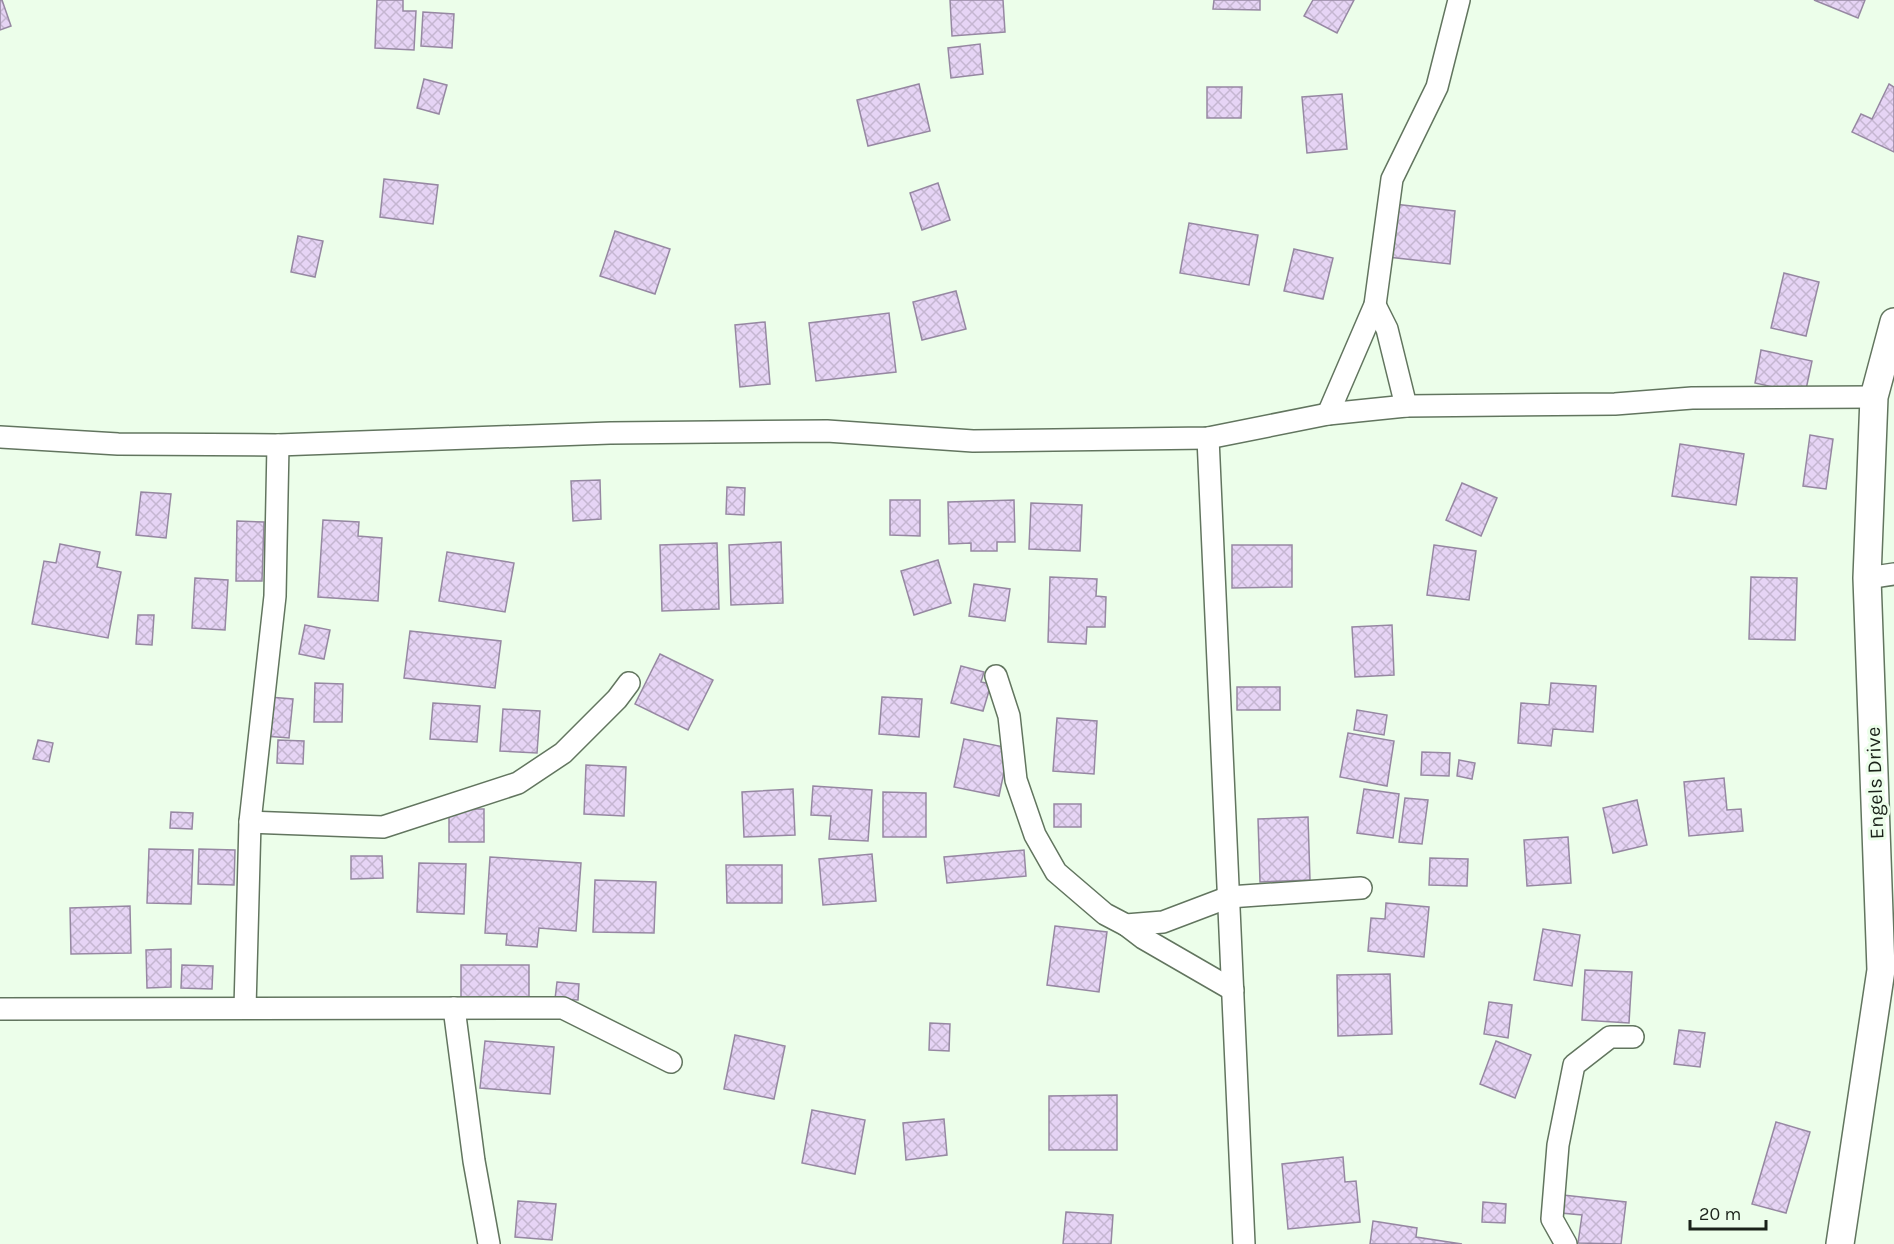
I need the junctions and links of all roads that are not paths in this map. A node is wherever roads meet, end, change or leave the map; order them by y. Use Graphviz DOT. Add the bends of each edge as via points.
graph roads {
  1 [pos="1459,0"];
  2 [pos="1375,305"];
  3 [pos="1894,323"];
  4 [pos="1874,397"];
  5 [pos="1407,406"];
  6 [pos="1328,414"];
  7 [pos="0,437"];
  8 [pos="1208,438"];
  9 [pos="278,445"];
  10 [pos="1894,574"];
  11 [pos="1867,579"];
  12 [pos="996,676"];
  13 [pos="629,683"];
  14 [pos="250,822"];
  15 [pos="1361,888"];
  16 [pos="1229,897"];
  17 [pos="1126,925"];
  18 [pos="1233,990"];
  19 [pos="244,1008"];
  20 [pos="454,1008"];
  21 [pos="0,1009"];
  22 [pos="1633,1037"];
  23 [pos="671,1062"];
  24 [pos="489,1244"];
  25 [pos="1244,1244"];
  26 [pos="1566,1244"];
  27 [pos="1840,1244"];
  1 -- 2 [label="street" via="1437,87 1392,179"];
  2 -- 5 [label="street" via="1387,329"];
  2 -- 6 [label="street"];
  3 -- 4 [label="street, Engels Drive"];
  4 -- 5 [label="street"];
  4 -- 11 [label="street, Engels Drive"];
  5 -- 6 [label="street"];
  6 -- 8 [label="street"];
  7 -- 9 [label="street" via="118,444"];
  8 -- 9 [label="street" via="973,441 827,431 610,432"];
  8 -- 16 [label="street"];
  9 -- 14 [label="street" via="275,596"];
  10 -- 11 [label="street"];
  11 -- 27 [label="street, Engels Drive" via="1881,970"];
  12 -- 17 [label="street" via="1009,716 1016,780 1035,835 1056,872 1106,914"];
  13 -- 14 [label="street" via="563,753 518,783 383,826"];
  14 -- 19 [label="street"];
  15 -- 16 [label="street"];
  16 -- 17 [label="street" via="1163,922"];
  16 -- 18 [label="street"];
  17 -- 18 [label="street"];
  18 -- 25 [label="street"];
  19 -- 20 [label="street"];
  19 -- 21 [label="street"];
  20 -- 23 [label="street" via="562,1008"];
  20 -- 24 [label="street"];
  22 -- 26 [label="street" via="1610,1037 1574,1065 1558,1145 1552,1218"];
}
